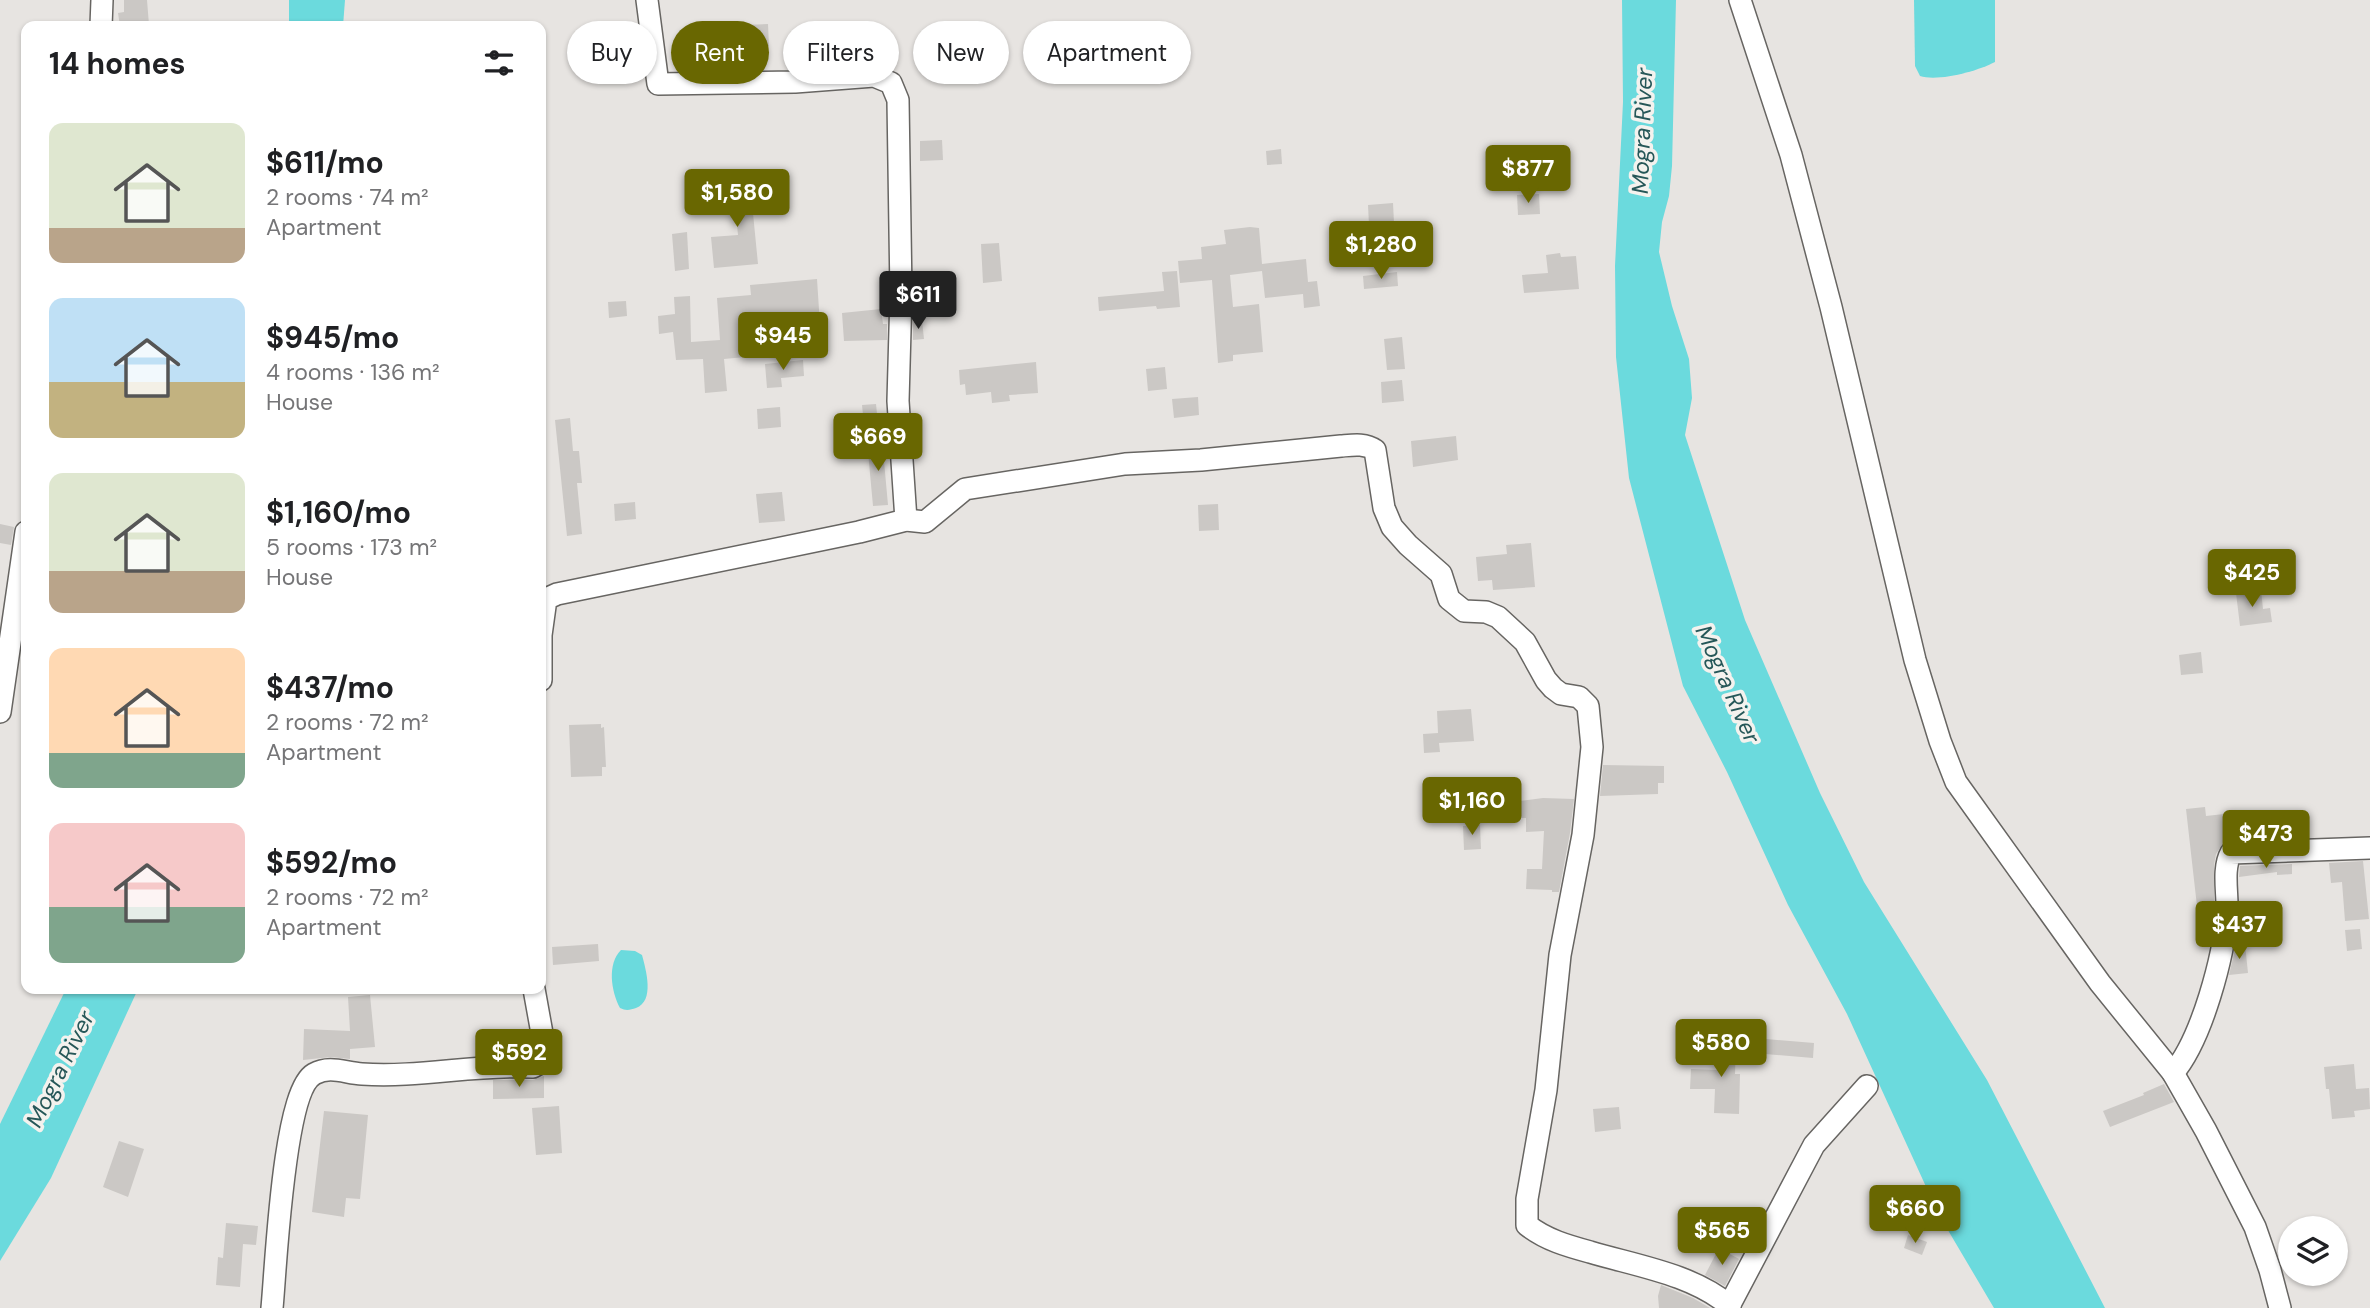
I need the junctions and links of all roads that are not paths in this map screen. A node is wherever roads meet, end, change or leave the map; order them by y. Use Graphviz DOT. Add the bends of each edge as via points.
graph roads {
  1 [pos="102,0"];
  2 [pos="647,0"];
  3 [pos="1740,0"];
  4 [pos="101,21"];
  5 [pos="906,520"];
  6 [pos="21,567"];
  7 [pos="546,599"];
  8 [pos="0,712"];
  9 [pos="2370,848"];
  10 [pos="535,994"];
  11 [pos="2174,1073"];
  12 [pos="1867,1086"];
  13 [pos="1729,1307"];
  14 [pos="272,1308"];
  15 [pos="2280,1308"];
  1 -- 4 [label="street"];
  2 -- 5 [label="street" via="658,84 874,76 891,83 898,100 898,401"];
  3 -- 11 [label="street" via="1791,155 1915,660 1956,782 2100,983"];
  5 -- 7 [label="street"];
  5 -- 13 [label="street" via="925,522 965,489 1044,476 1125,464 1341,446 1376,450 1384,508 1392,527 1441,574 1449,599 1464,611 1498,617 1525,642 1553,688 1579,697 1588,706 1592,747 1583,835 1560,955 1527,1225 1541,1236 1571,1247 1715,1293"];
  6 -- 8 [label="street"];
  9 -- 11 [label="street" via="2231,853 2227,913 2215,979 2186,1058"];
  10 -- 14 [label="street" via="545,1051 533,1067 362,1074 332,1069 313,1075 300,1091 289,1138"];
  11 -- 15 [label="street" via="2255,1227"];
  12 -- 13 [label="street" via="1814,1145"];
}
